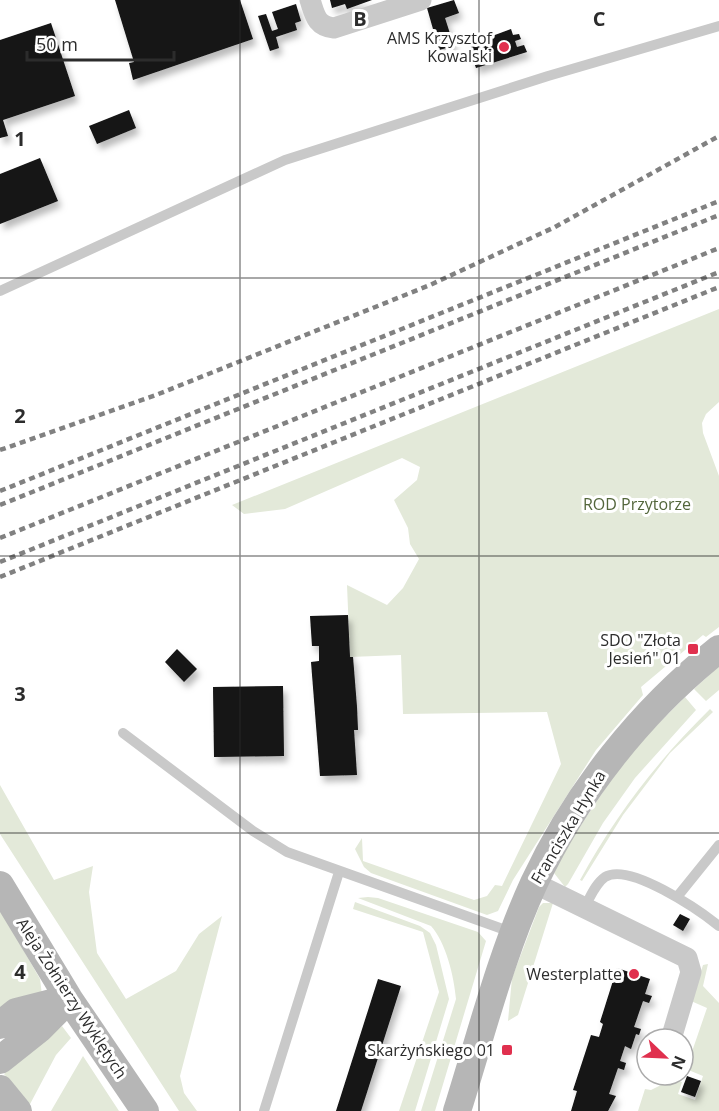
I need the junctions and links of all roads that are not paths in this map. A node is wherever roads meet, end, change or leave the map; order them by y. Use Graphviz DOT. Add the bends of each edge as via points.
graph roads {
  1 [pos="310,0"];
  2 [pos="416,1"];
  3 [pos="719,26"];
  4 [pos="0,291"];
  5 [pos="719,649"];
  6 [pos="123,733"];
  7 [pos="719,845"];
  8 [pos="339,872"];
  9 [pos="534,883"];
  10 [pos="0,885"];
  11 [pos="677,897"];
  12 [pos="584,908"];
  13 [pos="719,926"];
  14 [pos="514,933"];
  15 [pos="69,999"];
  16 [pos="0,1025"];
  17 [pos="675,1027"];
  18 [pos="0,1060"];
  19 [pos="0,1089"];
  20 [pos="18,1111"];
  21 [pos="145,1111"];
  22 [pos="264,1111"];
  23 [pos="457,1111"];
  1 -- 2 [label="street" via="318,23 334,28"];
  3 -- 4 [label="lane" via="285,160"];
  5 -- 9 [label="street, Franciszka Hynka" via="643,722 603,767 572,813"];
  6 -- 8 [label="lane" via="253,831 287,852"];
  7 -- 11 [label="lane"];
  8 -- 14 [label="lane"];
  8 -- 22 [label="lane"];
  9 -- 12 [label="street"];
  9 -- 14 [label="street, Franciszka Hynka"];
  10 -- 15 [label="street, Aleja Żołnierzy Wyklętych"];
  11 -- 12 [label="lane" via="620,874 602,880"];
  11 -- 13 [label="lane"];
  12 -- 17 [label="street" via="687,958 691,972"];
  14 -- 23 [label="street, Franciszka Hynka"];
  15 -- 16 [label="street" via="16,1012"];
  15 -- 18 [label="street"];
  15 -- 21 [label="street, Aleja Żołnierzy Wyklętych"];
  19 -- 20 [label="street"];
}
